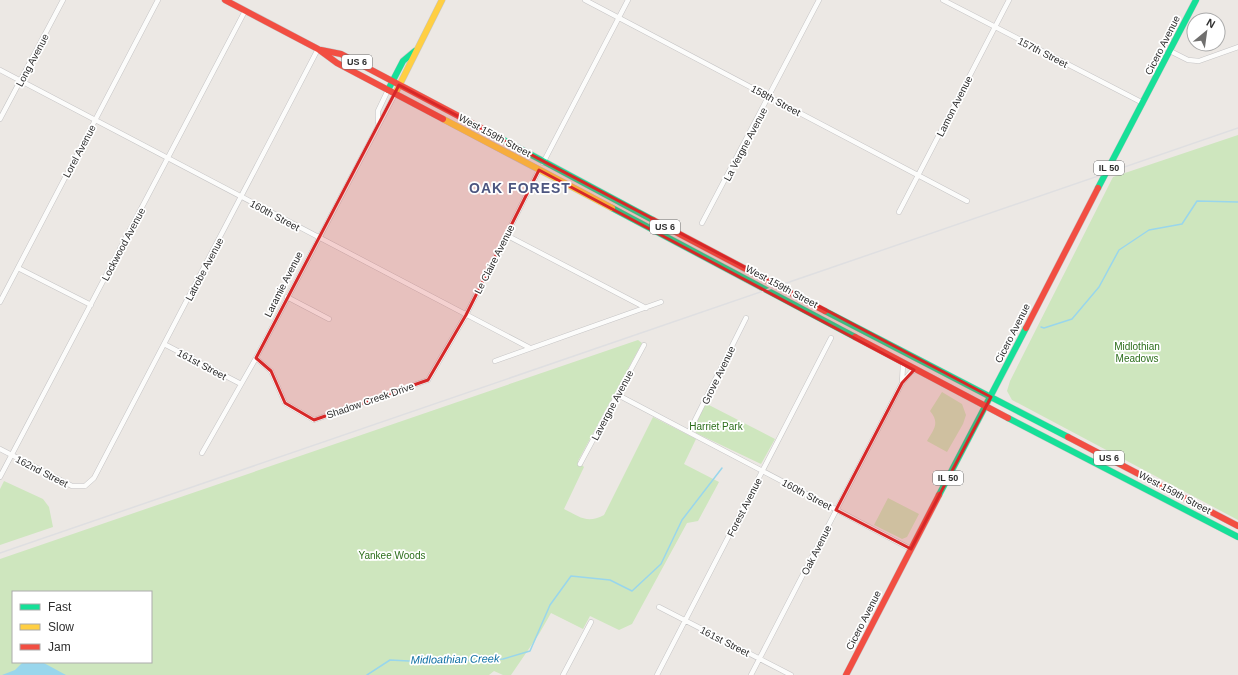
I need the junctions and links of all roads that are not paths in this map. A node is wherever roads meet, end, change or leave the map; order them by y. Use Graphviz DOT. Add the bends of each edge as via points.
graph roads {
  1 [pos="63,0"];
  2 [pos="158,0"];
  3 [pos="224,0"];
  4 [pos="442,0"];
  5 [pos="585,0"];
  6 [pos="628,0"];
  7 [pos="819,0"];
  8 [pos="943,0"];
  9 [pos="1009,0"];
  10 [pos="1196,0"];
  11 [pos="245,11"];
  12 [pos="619,17"];
  13 [pos="995,27"];
  14 [pos="1238,47"];
  15 [pos="318,49"];
  16 [pos="416,50"];
  17 [pos="1170,51"];
  18 [pos="0,70"];
  19 [pos="21,80"];
  20 [pos="393,81"];
  21 [pos="400,85"];
  22 [pos="388,90"];
  23 [pos="395,94"];
  24 [pos="770,97"];
  25 [pos="1143,103"];
  26 [pos="0,119"];
  27 [pos="94,120"];
  28 [pos="378,123"];
  29 [pos="168,157"];
  30 [pos="543,163"];
  31 [pos="539,170"];
  32 [pos="918,176"];
  33 [pos="241,197"];
  34 [pos="967,201"];
  35 [pos="899,212"];
  36 [pos="702,223"];
  37 [pos="506,235"];
  38 [pos="318,238"];
  39 [pos="18,268"];
  40 [pos="288,297"];
  41 [pos="0,302"];
  42 [pos="661,302"];
  43 [pos="91,305"];
  44 [pos="646,308"];
  45 [pos="466,315"];
  46 [pos="746,318"];
  47 [pos="329,319"];
  48 [pos="831,338"];
  49 [pos="164,344"];
  50 [pos="644,345"];
  51 [pos="446,346"];
  52 [pos="530,348"];
  53 [pos="256,358"];
  54 [pos="496,361"];
  55 [pos="903,364"];
  56 [pos="915,370"];
  57 [pos="902,383"];
  58 [pos="241,384"];
  59 [pos="618,395"];
  60 [pos="991,396"];
  61 [pos="985,407"];
  62 [pos="690,432"];
  63 [pos="0,449"];
  64 [pos="202,453"];
  65 [pos="12,455"];
  66 [pos="580,464"];
  67 [pos="763,471"];
  68 [pos="0,477"];
  69 [pos="85,486"];
  70 [pos="836,510"];
  71 [pos="1238,526"];
  72 [pos="1238,537"];
  73 [pos="911,549"];
  74 [pos="659,607"];
  75 [pos="685,620"];
  76 [pos="591,622"];
  77 [pos="760,659"];
  78 [pos="564,675"];
  79 [pos="657,675"];
  80 [pos="751,675"];
  81 [pos="791,675"];
  82 [pos="846,675"];
  1 -- 19 [label="street, Long Avenue"];
  2 -- 27 [label="street, Lorel Avenue"];
  3 -- 11 [label="main road, West 159th Street / US 6"];
  4 -- 16 [label="main road, Laramie Avenue"];
  5 -- 12 [label="street, 158th Street"];
  6 -- 12 [label="street"];
  7 -- 24 [label="street, La Vergne Avenue"];
  8 -- 13 [label="street, 157th Street"];
  9 -- 13 [label="street, Lamon Avenue"];
  10 -- 17 [label="main road, Cicero Avenue / IL 50"];
  11 -- 15 [label="main road, West 159th Street / US 6"];
  11 -- 29 [label="street, Lockwood Avenue"];
  12 -- 24 [label="street, 158th Street"];
  12 -- 30 [label="street"];
  13 -- 25 [label="street, 157th Street"];
  13 -- 32 [label="street, Lamon Avenue"];
  14 -- 17 [label="street" via="1199,61 1188,60"];
  15 -- 20 [label="main road, West 159th Street / US 6" via="341,54"];
  15 -- 22 [label="main road, West 159th Street / US 6" via="337,63"];
  15 -- 33 [label="street, Latrobe Avenue"];
  16 -- 20 [label="main road, Laramie Avenue" via="403,61"];
  16 -- 21 [label="main road, Laramie Avenue"];
  17 -- 25 [label="main road, Cicero Avenue / IL 50"];
  18 -- 19 [label="street, 160th Street"];
  19 -- 26 [label="street, Long Avenue"];
  19 -- 27 [label="street, 160th Street"];
  20 -- 21 [label="main road, West 159th Street / US 6"];
  20 -- 22 [label="main road, Laramie Avenue"];
  21 -- 23 [label="main road, Laramie Avenue"];
  21 -- 30 [label="main road, West 159th Street / US 6"];
  22 -- 23 [label="main road, West 159th Street / US 6"];
  22 -- 28 [label="street, Laramie Avenue" via="378,111"];
  23 -- 28 [label="street, Laramie Avenue"];
  23 -- 31 [label="main road, West 159th Street / US 6"];
  24 -- 32 [label="street, 158th Street"];
  24 -- 36 [label="street, La Vergne Avenue"];
  25 -- 60 [label="main road, Cicero Avenue / IL 50"];
  27 -- 29 [label="street, 160th Street"];
  27 -- 39 [label="street, Lorel Avenue"];
  28 -- 38 [label="street, Laramie Avenue"];
  29 -- 33 [label="street, 160th Street"];
  29 -- 43 [label="street, Lockwood Avenue"];
  30 -- 60 [label="main road, West 159th Street / US 6"];
  31 -- 37 [label="street, Le Claire Avenue"];
  31 -- 55 [label="main road, West 159th Street / US 6"];
  32 -- 34 [label="street, 158th Street"];
  32 -- 35 [label="street, Lamon Avenue"];
  33 -- 38 [label="street, 160th Street"];
  33 -- 49 [label="street, Latrobe Avenue"];
  37 -- 44 [label="street"];
  37 -- 45 [label="street, Le Claire Avenue"];
  38 -- 40 [label="street, Laramie Avenue"];
  38 -- 45 [label="street, 160th Street"];
  39 -- 41 [label="street, Lorel Avenue"];
  39 -- 43 [label="street"];
  40 -- 47 [label="street"];
  40 -- 53 [label="street, Laramie Avenue"];
  42 -- 44 [label="street"];
  43 -- 65 [label="street, Lockwood Avenue"];
  44 -- 52 [label="street"];
  45 -- 51 [label="street, Le Claire Avenue"];
  45 -- 52 [label="street, 160th Street"];
  46 -- 62 [label="street, Grove Avenue"];
  48 -- 67 [label="street, Forest Avenue"];
  49 -- 58 [label="street, 161st Street"];
  49 -- 69 [label="street, Latrobe Avenue" via="94,478"];
  50 -- 59 [label="street, Lavergne Avenue"];
  51 -- 53 [label="street, Shadow Creek Drive" via="428,380 314,420 285,402 271,371"];
  52 -- 54 [label="street"];
  53 -- 58 [label="street, Laramie Avenue"];
  55 -- 56 [label="main road, West 159th Street / US 6"];
  55 -- 57 [label="street, Oak Avenue"];
  56 -- 57 [label="street, Oak Avenue"];
  56 -- 61 [label="main road, West 159th Street / US 6"];
  57 -- 70 [label="street, Oak Avenue"];
  58 -- 64 [label="street, Laramie Avenue"];
  59 -- 62 [label="street, 160th Street"];
  59 -- 66 [label="street, Lavergne Avenue"];
  60 -- 61 [label="main road, Cicero Avenue / IL 50"];
  60 -- 71 [label="main road, West 159th Street / US 6"];
  61 -- 72 [label="main road, West 159th Street / US 6"];
  61 -- 73 [label="main road, Cicero Avenue / IL 50"];
  62 -- 67 [label="street, 160th Street"];
  63 -- 65 [label="street, 162nd Street"];
  65 -- 68 [label="street, Lockwood Avenue"];
  65 -- 69 [label="street, 162nd Street" via="72,486"];
  67 -- 70 [label="street, 160th Street"];
  67 -- 75 [label="street, Forest Avenue"];
  70 -- 73 [label="street, 160th Street"];
  70 -- 77 [label="street, Oak Avenue"];
  73 -- 82 [label="main road, Cicero Avenue / IL 50"];
  74 -- 75 [label="street, 161st Street"];
  75 -- 77 [label="street, 161st Street"];
  75 -- 79 [label="street, Forest Avenue"];
  76 -- 78 [label="street"];
  77 -- 80 [label="street, Oak Avenue"];
  77 -- 81 [label="street, 161st Street"];
}
